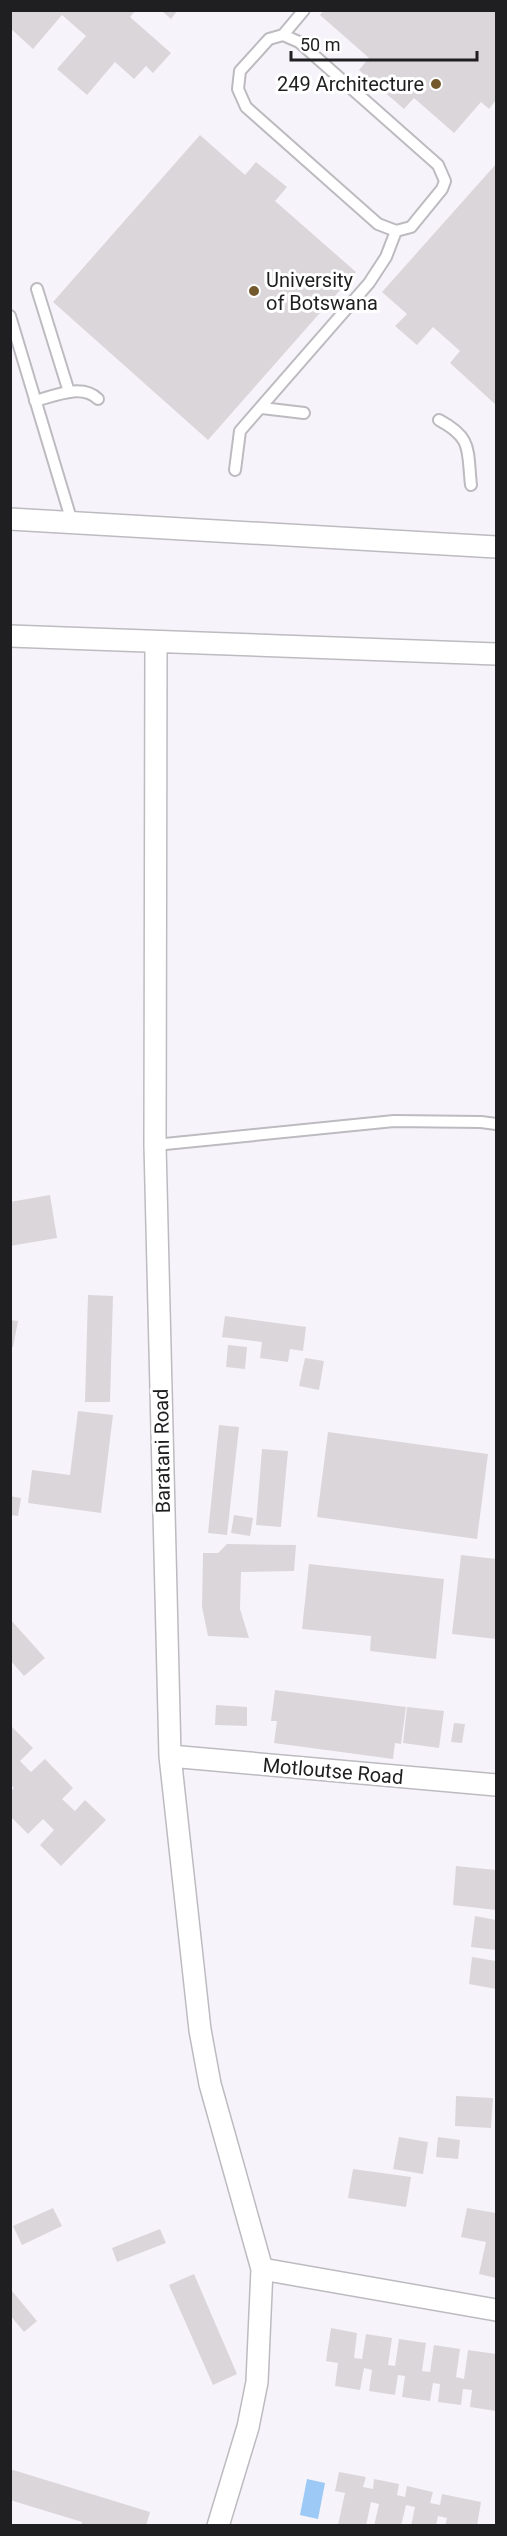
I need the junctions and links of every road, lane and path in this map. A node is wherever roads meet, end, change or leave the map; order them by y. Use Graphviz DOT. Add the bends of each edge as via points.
graph roads {
  1 [pos="304,10"];
  2 [pos="283,35"];
  3 [pos="396,231"];
  4 [pos="37,289"];
  5 [pos="10,316"];
  6 [pos="69,392"];
  7 [pos="98,399"];
  8 [pos="36,401"];
  9 [pos="262,408"];
  10 [pos="304,413"];
  11 [pos="439,420"];
  12 [pos="235,470"];
  13 [pos="471,485"];
  14 [pos="10,519"];
  15 [pos="72,522"];
  16 [pos="496,547"];
  17 [pos="10,636"];
  18 [pos="156,642"];
  19 [pos="496,654"];
  20 [pos="496,1124"];
  21 [pos="155,1145"];
  22 [pos="170,1756"];
  23 [pos="496,1785"];
  24 [pos="262,2270"];
  25 [pos="496,2310"];
  26 [pos="218,2526"];
  1 -- 2 [label="lane"];
  2 -- 3 [label="lane" via="269,39 240,71 238,89 246,107 378,224"];
  2 -- 3 [label="lane" via="299,42 438,165 444,181 438,196 411,228"];
  3 -- 9 [label="lane" via="386,257 369,283"];
  4 -- 6 [label="lane"];
  5 -- 8 [label="lane"];
  6 -- 7 [label="lane" via="88,392"];
  6 -- 8 [label="lane"];
  8 -- 15 [label="lane"];
  9 -- 10 [label="lane"];
  9 -- 12 [label="lane" via="240,431"];
  11 -- 13 [label="lane" via="465,440"];
  14 -- 15 [label="street"];
  15 -- 16 [label="street"];
  17 -- 18 [label="street"];
  18 -- 19 [label="street"];
  18 -- 21 [label="street, Baratani Road"];
  20 -- 21 [label="lane" via="394,1121"];
  21 -- 22 [label="street, Baratani Road"];
  22 -- 23 [label="street, Motloutse Road"];
  22 -- 24 [label="street, Baratani Road" via="200,2030 210,2084"];
  24 -- 25 [label="street"];
  24 -- 26 [label="street, Baratani Road" via="257,2382 248,2427"];
}
